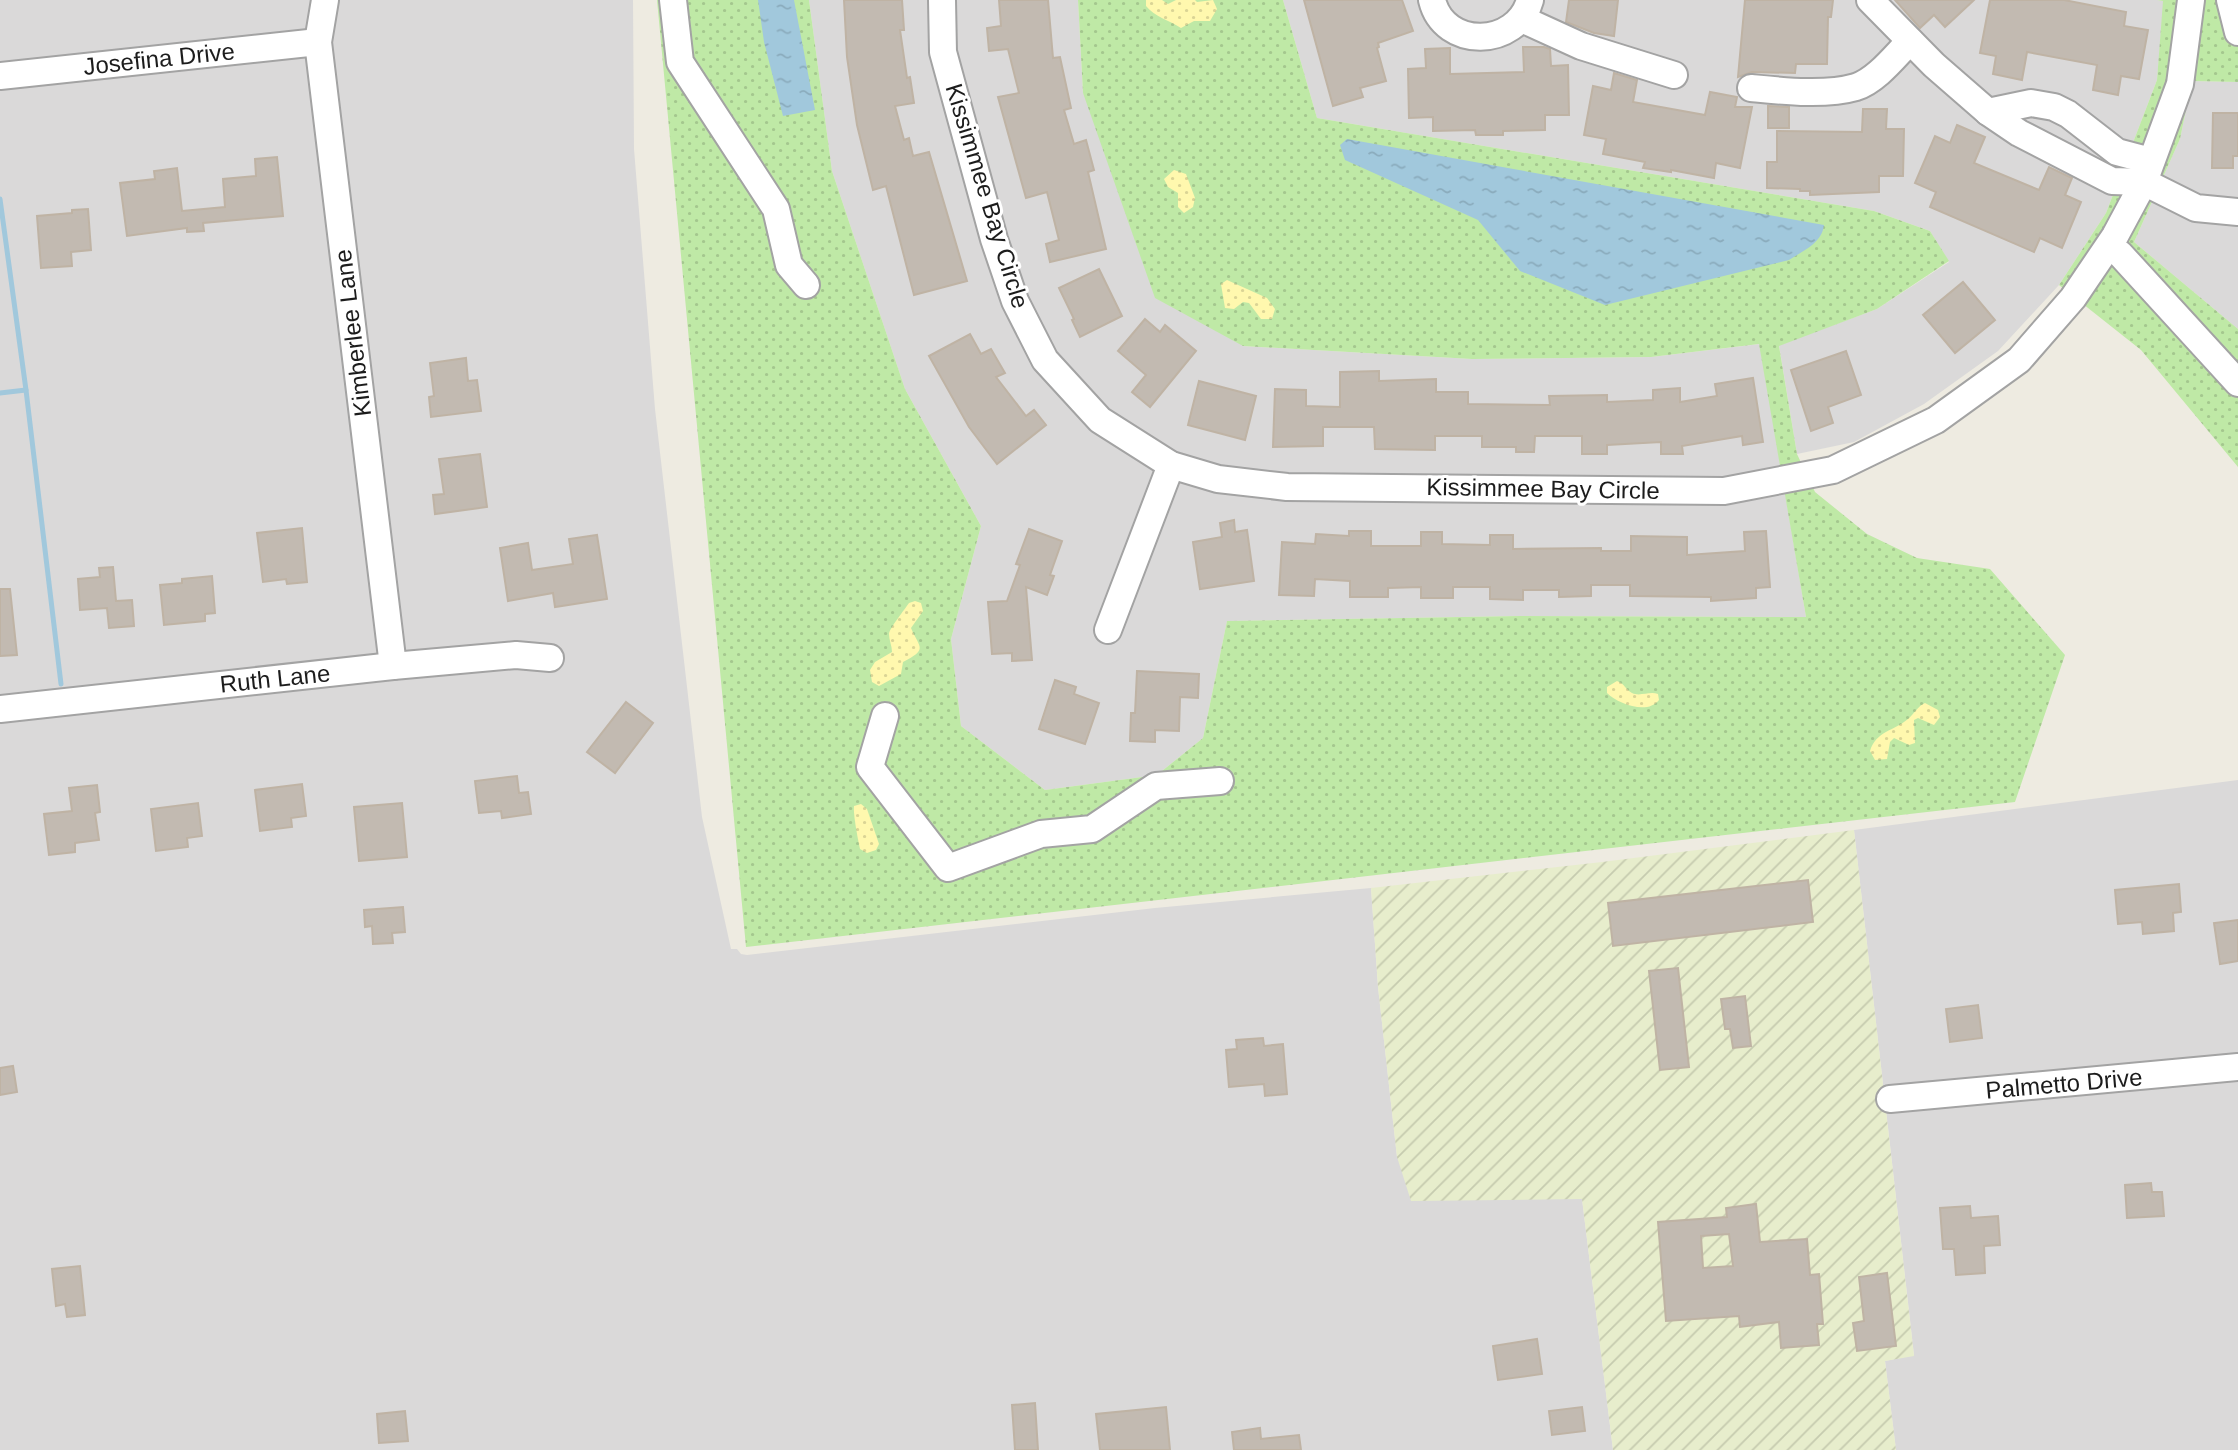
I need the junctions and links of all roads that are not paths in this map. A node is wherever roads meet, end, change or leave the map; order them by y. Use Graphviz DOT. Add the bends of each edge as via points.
graph roads {
  1 [pos="325,0"];
  2 [pos="673,0"];
  3 [pos="942,0"];
  4 [pos="1432,0"];
  5 [pos="1870,0"];
  6 [pos="2191,0"];
  7 [pos="2230,0"];
  8 [pos="1526,9"];
  9 [pos="2238,32"];
  10 [pos="318,41"];
  11 [pos="1910,41"];
  12 [pos="1674,75"];
  13 [pos="0,76"];
  14 [pos="1751,88"];
  15 [pos="1987,112"];
  16 [pos="2148,172"];
  17 [pos="2238,212"];
  18 [pos="2120,254"];
  19 [pos="806,285"];
  20 [pos="2238,383"];
  21 [pos="1171,465"];
  22 [pos="1108,630"];
  23 [pos="550,659"];
  24 [pos="393,666"];
  25 [pos="0,709"];
  26 [pos="885,716"];
  27 [pos="1220,781"];
  28 [pos="2238,1067"];
  29 [pos="1890,1099"];
  1 -- 10 [label="street, Kimberlee Lane"];
  2 -- 19 [label="street" via="680,62 776,209 789,265"];
  3 -- 21 [label="street, Kissimmee Bay Circle" via="943,52 1015,301 1045,360 1100,420"];
  4 -- 8 [label="street" via="1444,22 1475,38 1508,30"];
  5 -- 11 [label="street"];
  6 -- 16 [label="street, Kissimmee Bay Circle" via="2180,84"];
  7 -- 9 [label="street"];
  8 -- 12 [label="street" via="1581,46"];
  10 -- 13 [label="street, Josefina Drive"];
  10 -- 24 [label="street, Kimberlee Lane"];
  11 -- 14 [label="street" via="1883,69 1857,86 1822,91"];
  11 -- 15 [label="street"];
  15 -- 16 [label="street" via="2112,181"];
  15 -- 16 [label="street" via="2031,103 2054,107"];
  16 -- 17 [label="street" via="2196,208"];
  16 -- 21 [label="street, Kissimmee Bay Circle" via="2115,236 2073,298 2019,360 1936,420 1833,470 1710,491 1287,486 1218,479"];
  18 -- 20 [label="street"];
  21 -- 22 [label="street"];
  23 -- 24 [label="street, Ruth Lane" via="516,655"];
  24 -- 25 [label="street, Ruth Lane"];
  26 -- 27 [label="street" via="870,767 948,867 1041,834 1092,829 1156,786"];
  28 -- 29 [label="street, Palmetto Drive"];
}
